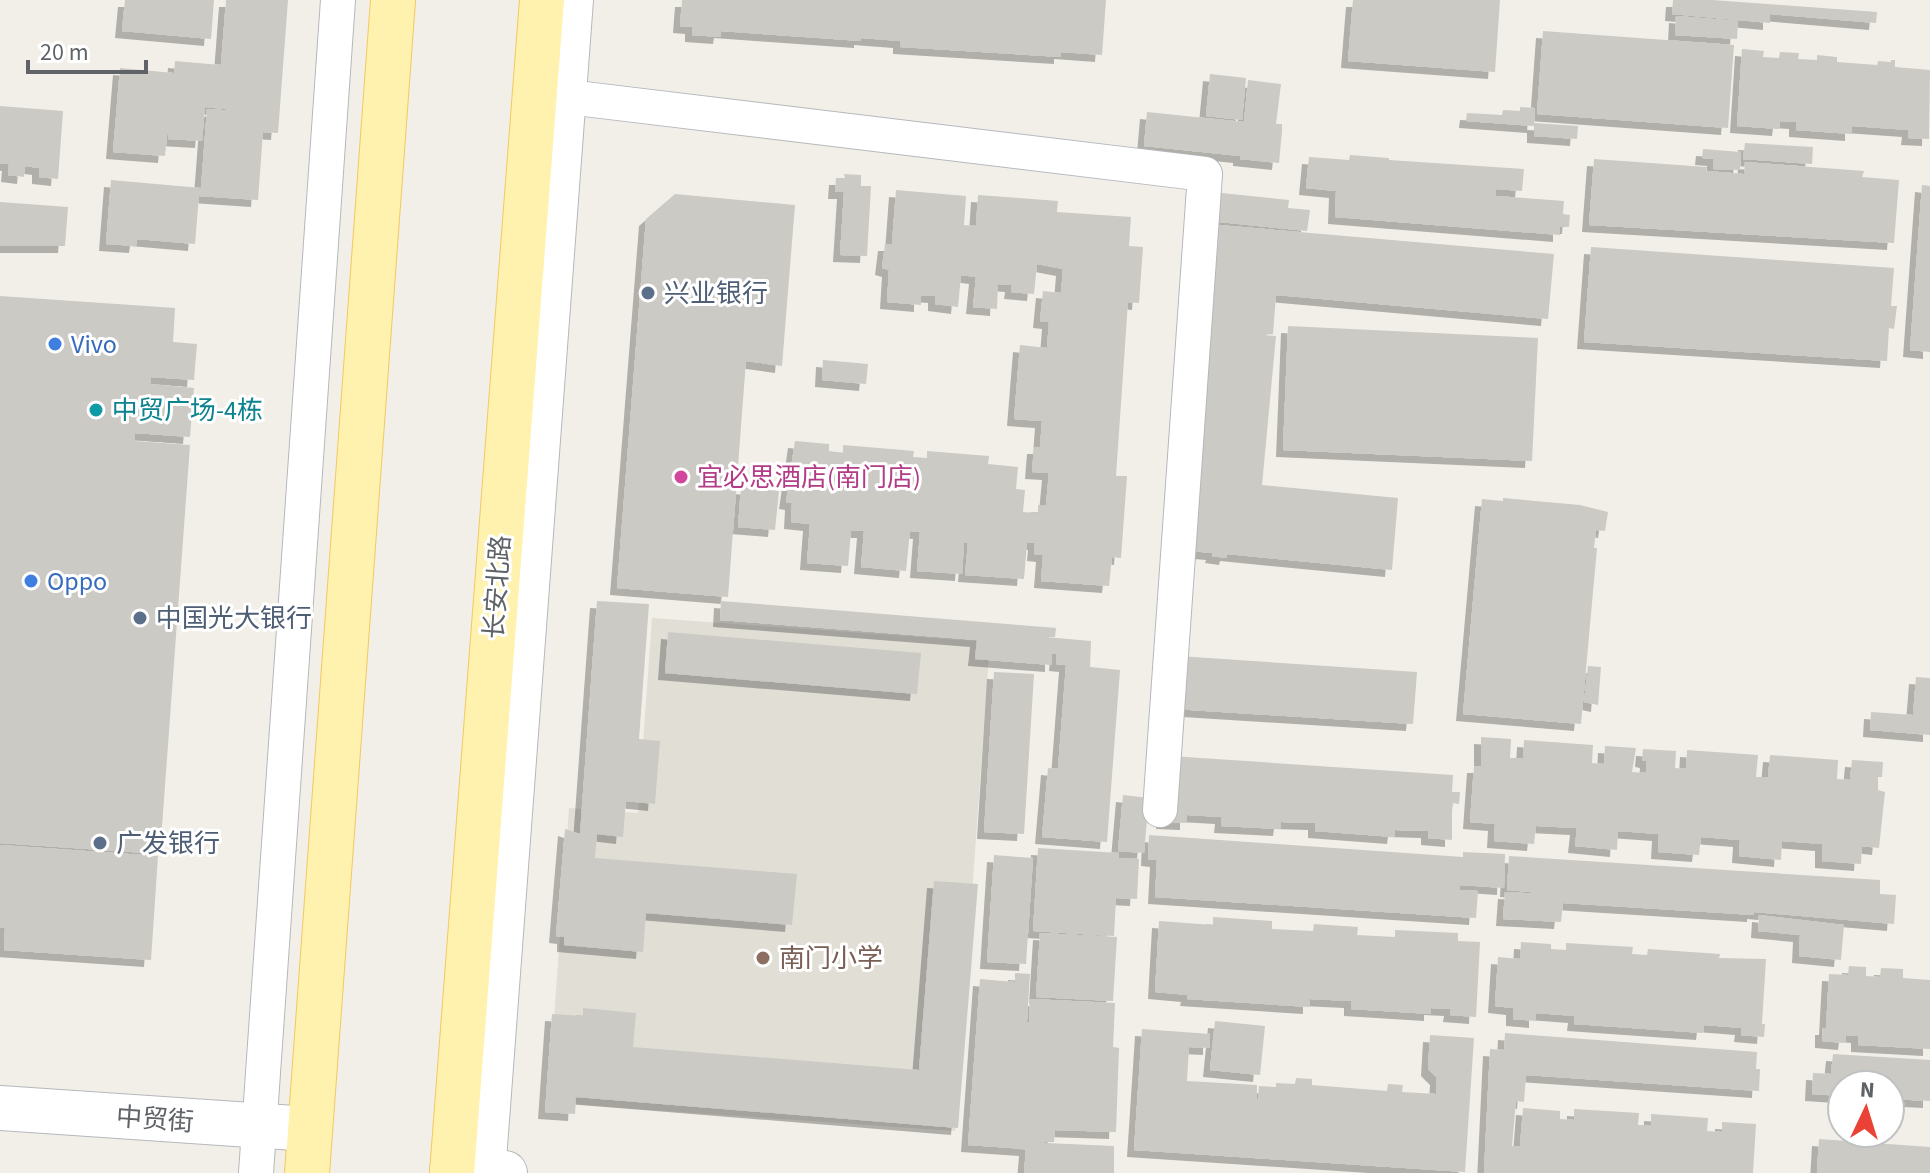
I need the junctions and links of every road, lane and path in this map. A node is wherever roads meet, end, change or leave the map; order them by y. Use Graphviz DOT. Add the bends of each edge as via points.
graph roads {
  1 [pos="338,0"];
  2 [pos="393,0"];
  3 [pos="542,0"];
  4 [pos="576,0"];
  5 [pos="552,94"];
  6 [pos="1160,810"];
  7 [pos="0,1108"];
  8 [pos="259,1126"];
  9 [pos="310,1129"];
  10 [pos="470,1172"];
  11 [pos="256,1173"];
  12 [pos="307,1173"];
  13 [pos="505,1173"];
  1 -- 8 [label="street"];
  2 -- 9 [label="main road"];
  3 -- 5 [label="main road, 长安北路"];
  4 -- 5 [label="street"];
  5 -- 6 [label="street" via="1205,174"];
  5 -- 10 [label="main road, 长安北路"];
  7 -- 8 [label="street, 中贸街"];
  8 -- 9 [label="street, 中贸街"];
  8 -- 11 [label="street"];
  9 -- 12 [label="main road"];
  10 -- 13 [label="street"];
}
